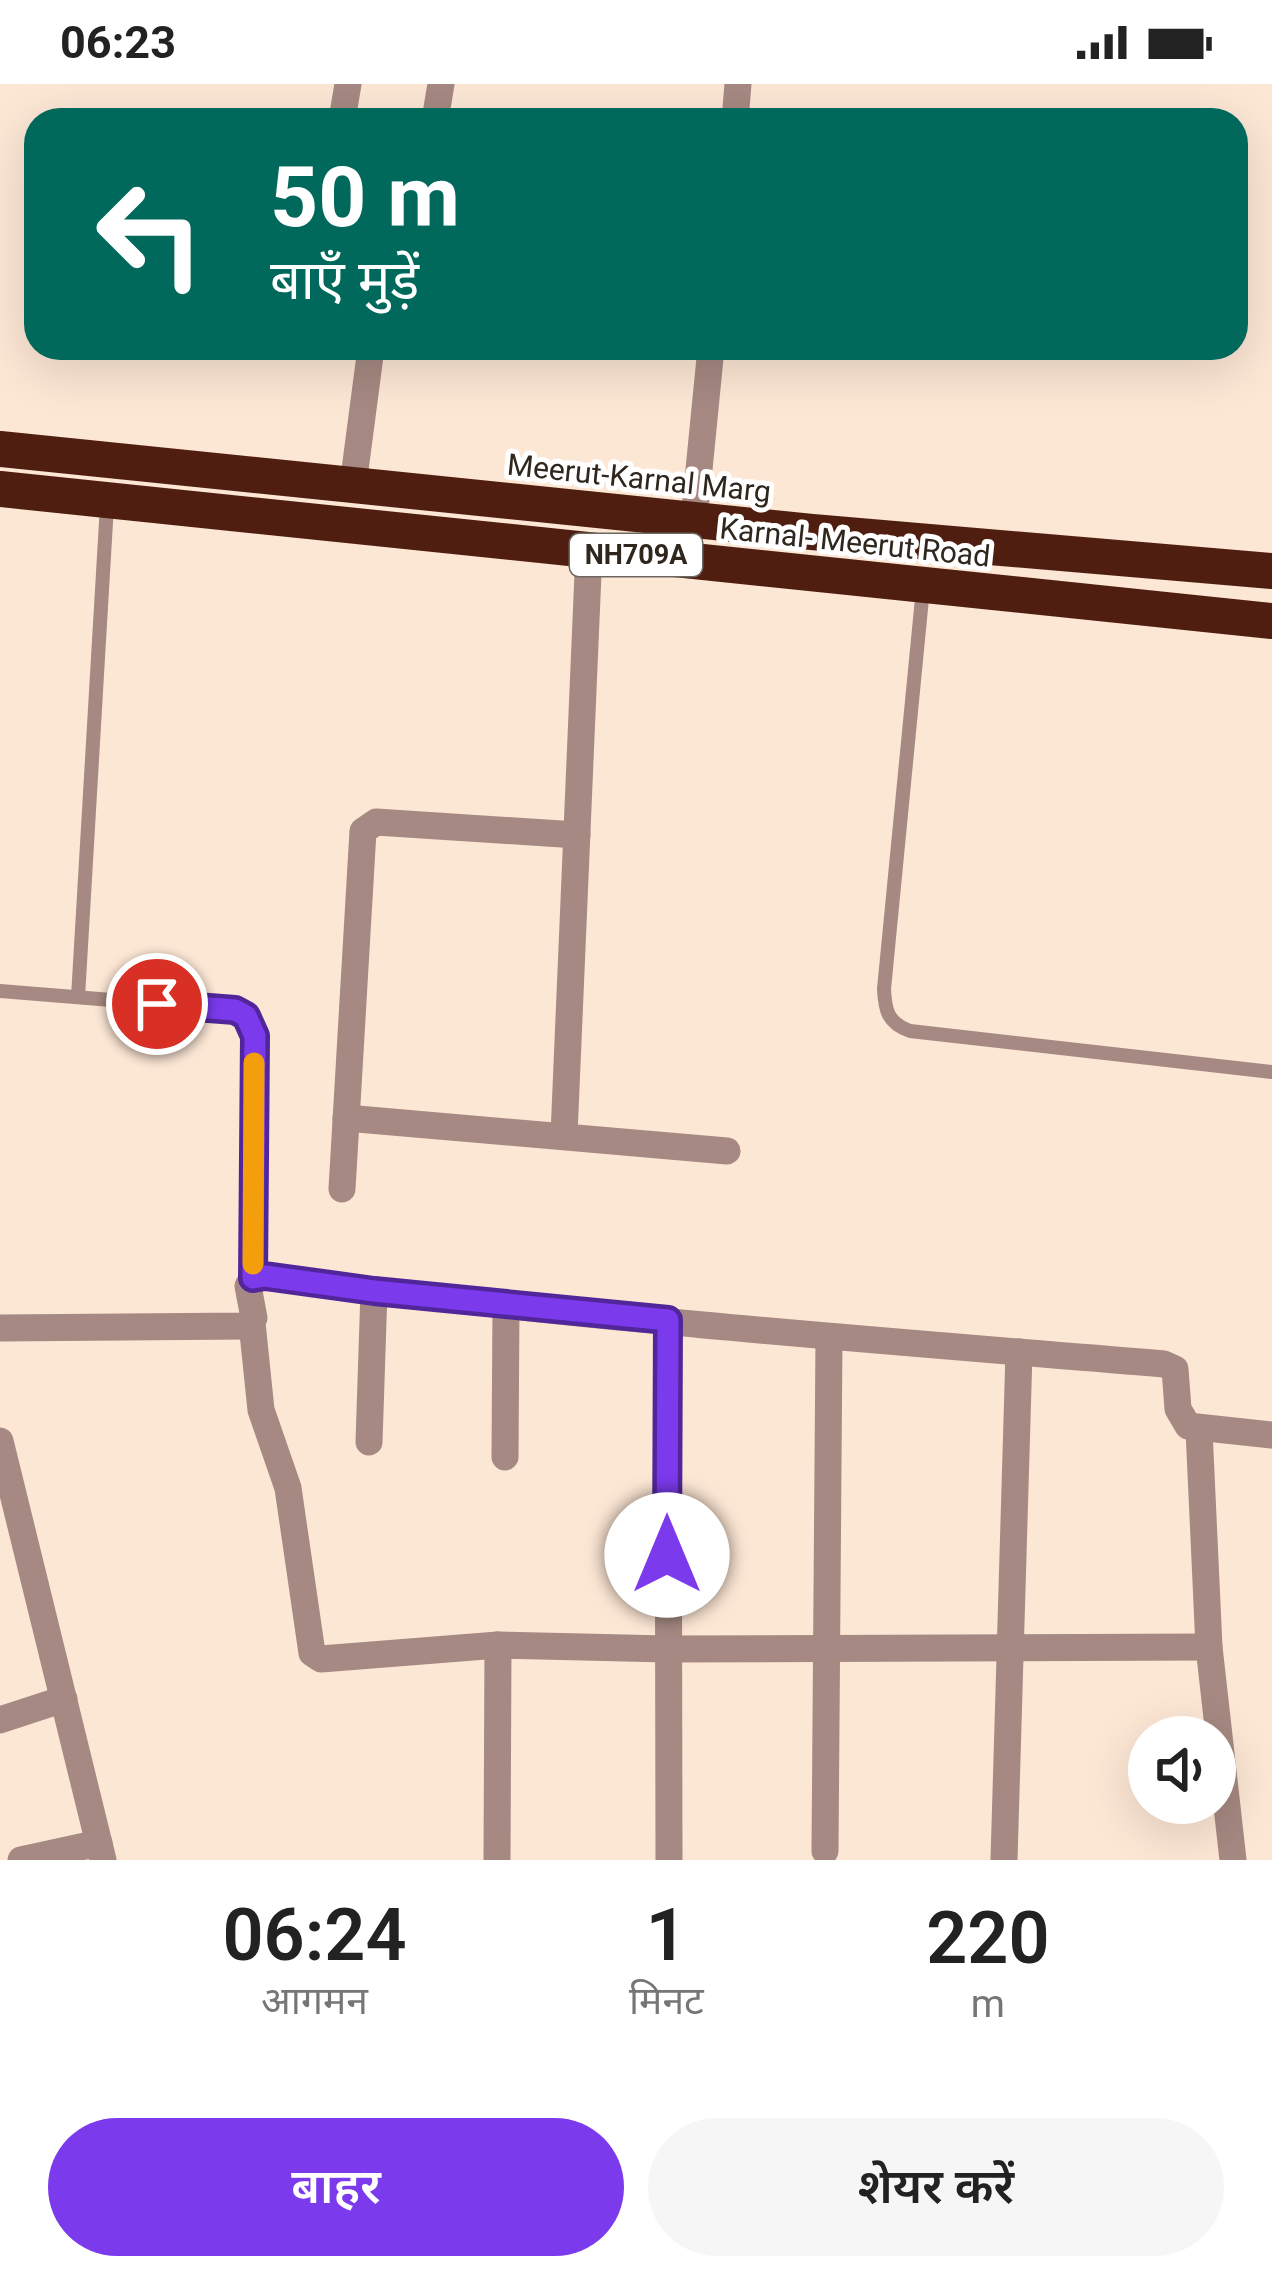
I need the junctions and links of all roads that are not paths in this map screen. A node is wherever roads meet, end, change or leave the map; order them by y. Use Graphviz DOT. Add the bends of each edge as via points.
graph roads {
  1 [pos="369,360"];
  2 [pos="710,360"];
  3 [pos="0,449"];
  4 [pos="353,485"];
  5 [pos="0,490"];
  6 [pos="107,501"];
  7 [pos="694,520"];
  8 [pos="589,550"];
  9 [pos="1272,571"];
  10 [pos="924,584"];
  11 [pos="1272,621"];
  12 [pos="577,835"];
  13 [pos="0,991"];
  14 [pos="78,997"];
  15 [pos="1272,1072"];
  16 [pos="346,1118"];
  17 [pos="564,1135"];
  18 [pos="727,1151"];
  19 [pos="342,1189"];
  20 [pos="253,1278"];
  21 [pos="374,1291"];
  22 [pos="506,1304"];
  23 [pos="668,1320"];
  24 [pos="252,1324"];
  25 [pos="0,1328"];
  26 [pos="829,1337"];
  27 [pos="1019,1352"];
  28 [pos="1198,1430"];
  29 [pos="1272,1436"];
  30 [pos="0,1442"];
  31 [pos="369,1442"];
  32 [pos="505,1457"];
  33 [pos="28,1555"];
  34 [pos="0,1564"];
  35 [pos="499,1645"];
  36 [pos="1209,1647"];
  37 [pos="825,1648"];
  38 [pos="667,1649"];
  39 [pos="1008,1649"];
  40 [pos="64,1699"];
  41 [pos="0,1720"];
  42 [pos="101,1851"];
  43 [pos="825,1851"];
  44 [pos="1003,1859"];
  45 [pos="21,1860"];
  46 [pos="497,1860"];
  47 [pos="669,1860"];
  48 [pos="1233,1860"];
  1 -- 4 [label="street"];
  2 -- 7 [label="street"];
  3 -- 4 [label="highway, Meerut-Karnal Marg / NH709A"];
  4 -- 7 [label="highway, Meerut-Karnal Marg / NH709A"];
  5 -- 6 [label="highway, Karnal- Meerut Road / NH709A"];
  6 -- 8 [label="highway, Karnal- Meerut Road / NH709A"];
  6 -- 14 [label="lane"];
  7 -- 9 [label="highway, Meerut-Karnal Marg / NH709A"];
  8 -- 10 [label="highway, Karnal- Meerut Road / NH709A"];
  8 -- 12 [label="street"];
  10 -- 11 [label="highway, Karnal- Meerut Road / NH709A"];
  10 -- 15 [label="lane" via="884,989 894,1025"];
  12 -- 16 [label="street" via="376,822 363,831"];
  12 -- 17 [label="street"];
  13 -- 14 [label="lane"];
  14 -- 20 [label="lane" via="246,1016 255,1036"];
  16 -- 17 [label="street"];
  16 -- 19 [label="street"];
  17 -- 18 [label="street"];
  20 -- 21 [label="street"];
  20 -- 24 [label="street"];
  21 -- 22 [label="street"];
  21 -- 31 [label="street"];
  22 -- 23 [label="street"];
  22 -- 32 [label="street"];
  23 -- 26 [label="street"];
  23 -- 38 [label="street"];
  24 -- 25 [label="street"];
  24 -- 35 [label="street" via="261,1410 288,1488 312,1652 321,1659"];
  26 -- 27 [label="street"];
  26 -- 37 [label="street"];
  27 -- 28 [label="street" via="1171,1365 1181,1421"];
  27 -- 39 [label="street"];
  28 -- 29 [label="street"];
  28 -- 36 [label="street"];
  30 -- 33 [label="street"];
  33 -- 34 [label="street"];
  33 -- 40 [label="street"];
  35 -- 38 [label="street"];
  35 -- 46 [label="street"];
  36 -- 39 [label="street"];
  36 -- 48 [label="street"];
  37 -- 38 [label="street"];
  37 -- 39 [label="street"];
  37 -- 43 [label="street"];
  38 -- 47 [label="street"];
  39 -- 44 [label="street"];
  40 -- 41 [label="street"];
  40 -- 42 [label="street"];
  42 -- 45 [label="street"];
}
